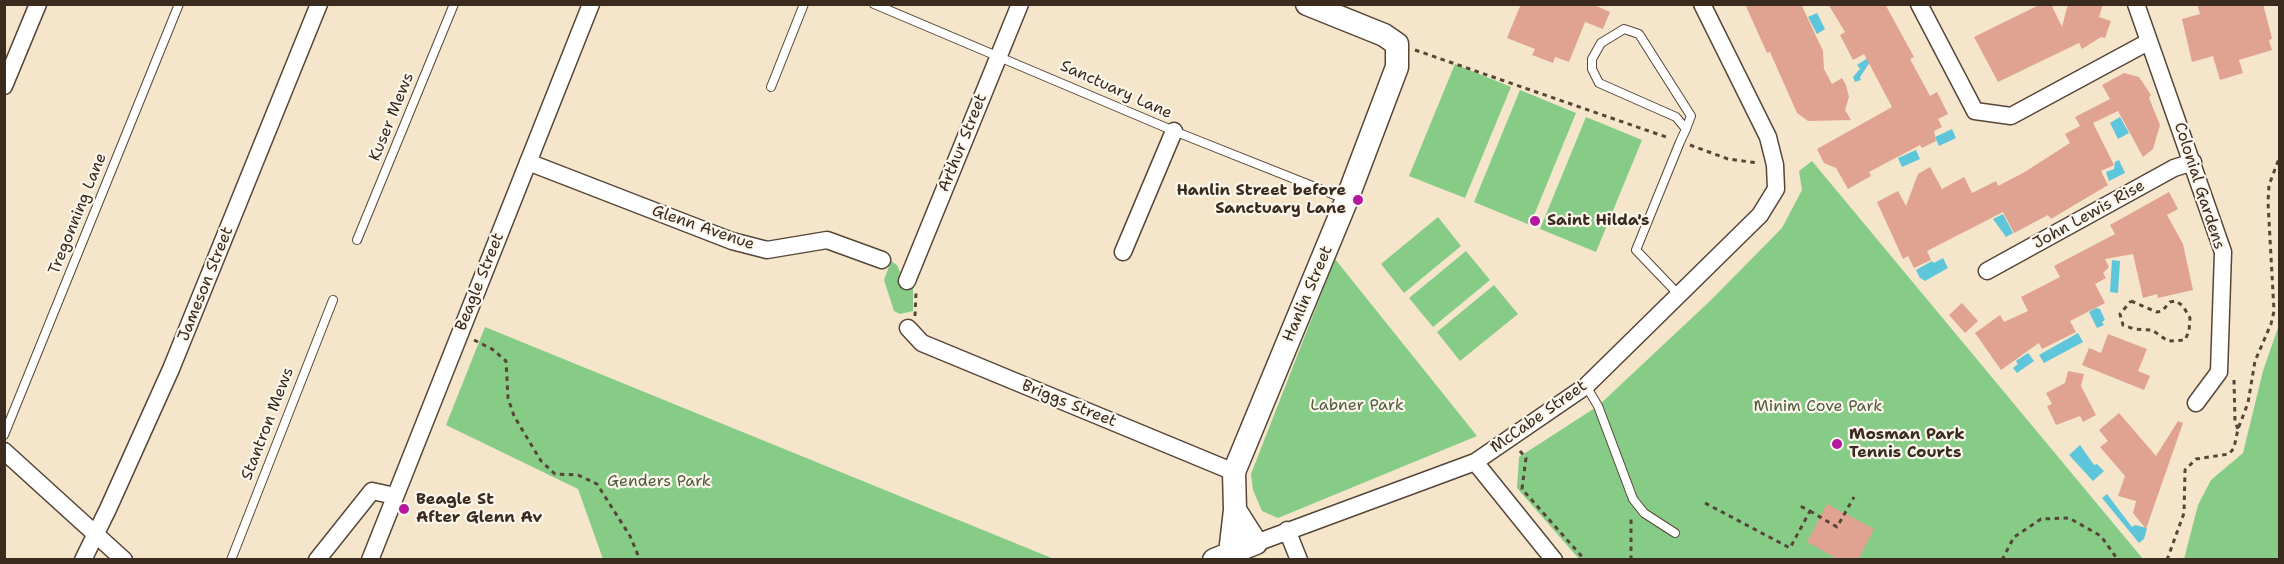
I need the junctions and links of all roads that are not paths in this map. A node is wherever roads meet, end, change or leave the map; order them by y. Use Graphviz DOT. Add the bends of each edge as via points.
graph roads {
  1 [pos="38,4"];
  2 [pos="179,4"];
  3 [pos="320,4"];
  4 [pos="454,4"];
  5 [pos="591,4"];
  6 [pos="804,4"];
  7 [pos="874,4"];
  8 [pos="1020,4"];
  9 [pos="1307,4"];
  10 [pos="1702,4"];
  11 [pos="1919,4"];
  12 [pos="2136,4"];
  13 [pos="2148,42"];
  14 [pos="999,55"];
  15 [pos="4,86"];
  16 [pos="771,87"];
  17 [pos="1686,129"];
  18 [pos="1174,131"];
  19 [pos="528,162"];
  20 [pos="2193,162"];
  21 [pos="1347,199"];
  22 [pos="357,240"];
  23 [pos="1123,252"];
  24 [pos="882,260"];
  25 [pos="1987,271"];
  26 [pos="907,281"];
  27 [pos="1679,295"];
  28 [pos="333,300"];
  29 [pos="908,328"];
  30 [pos="1586,386"];
  31 [pos="2196,403"];
  32 [pos="4,435"];
  33 [pos="4,451"];
  34 [pos="1475,462"];
  35 [pos="1234,472"];
  36 [pos="395,496"];
  37 [pos="1235,510"];
  38 [pos="1287,530"];
  39 [pos="1675,533"];
  40 [pos="94,535"];
  41 [pos="1256,543"];
  42 [pos="1222,556"];
  43 [pos="83,560"];
  44 [pos="124,560"];
  45 [pos="231,560"];
  46 [pos="317,560"];
  47 [pos="370,560"];
  48 [pos="1299,560"];
  49 [pos="1554,560"];
  1 -- 15 [label="street"];
  2 -- 32 [label="lane, Tregonning Lane"];
  3 -- 40 [label="street, Jameson Street" via="171,369"];
  4 -- 22 [label="lane, Kuser Mews"];
  5 -- 19 [label="street, Beagle Street"];
  6 -- 16 [label="lane"];
  7 -- 14 [label="lane, Sanctuary Lane"];
  8 -- 14 [label="street, Arthur Street"];
  9 -- 21 [label="street, Hanlin Street" via="1397,44 1397,67"];
  10 -- 27 [label="street, McCabe Street" via="1766,129 1776,189 1760,215"];
  11 -- 13 [label="street" via="1975,111 2011,116"];
  12 -- 13 [label="street, Colonial Gardens"];
  13 -- 20 [label="street, Colonial Gardens"];
  14 -- 18 [label="lane, Sanctuary Lane"];
  14 -- 26 [label="street, Arthur Street"];
  17 -- 17 [label="lane" via="1677,117 1599,83 1592,59 1601,43 1624,29 1639,34 1690,116"];
  17 -- 27 [label="lane" via="1636,250"];
  18 -- 21 [label="lane, Sanctuary Lane"];
  18 -- 23 [label="street"];
  19 -- 24 [label="street, Glenn Avenue" via="732,241 767,250 826,240"];
  19 -- 36 [label="street, Beagle Street"];
  20 -- 25 [label="street, John Lewis Rise" via="2174,168"];
  20 -- 31 [label="street, Colonial Gardens" via="2223,252 2219,372"];
  21 -- 35 [label="street, Hanlin Street"];
  27 -- 30 [label="street, McCabe Street"];
  28 -- 45 [label="lane, Stantron Mews"];
  29 -- 35 [label="street, Briggs Street" via="922,343"];
  30 -- 34 [label="street, McCabe Street"];
  30 -- 39 [label="lane" via="1598,406 1633,499 1644,513"];
  33 -- 40 [label="street"];
  34 -- 38 [label="street, McCabe Street"];
  34 -- 49 [label="street"];
  35 -- 37 [label="street, Hanlin Street"];
  36 -- 46 [label="street" via="372,491"];
  36 -- 47 [label="street, Beagle Street"];
  37 -- 41 [label="street"];
  37 -- 42 [label="street, Hanlin Street"];
  38 -- 41 [label="street, McCabe Street"];
  38 -- 48 [label="street"];
  40 -- 43 [label="street, Jameson Street"];
  40 -- 44 [label="street"];
  41 -- 42 [label="street, McCabe Street"];
}
